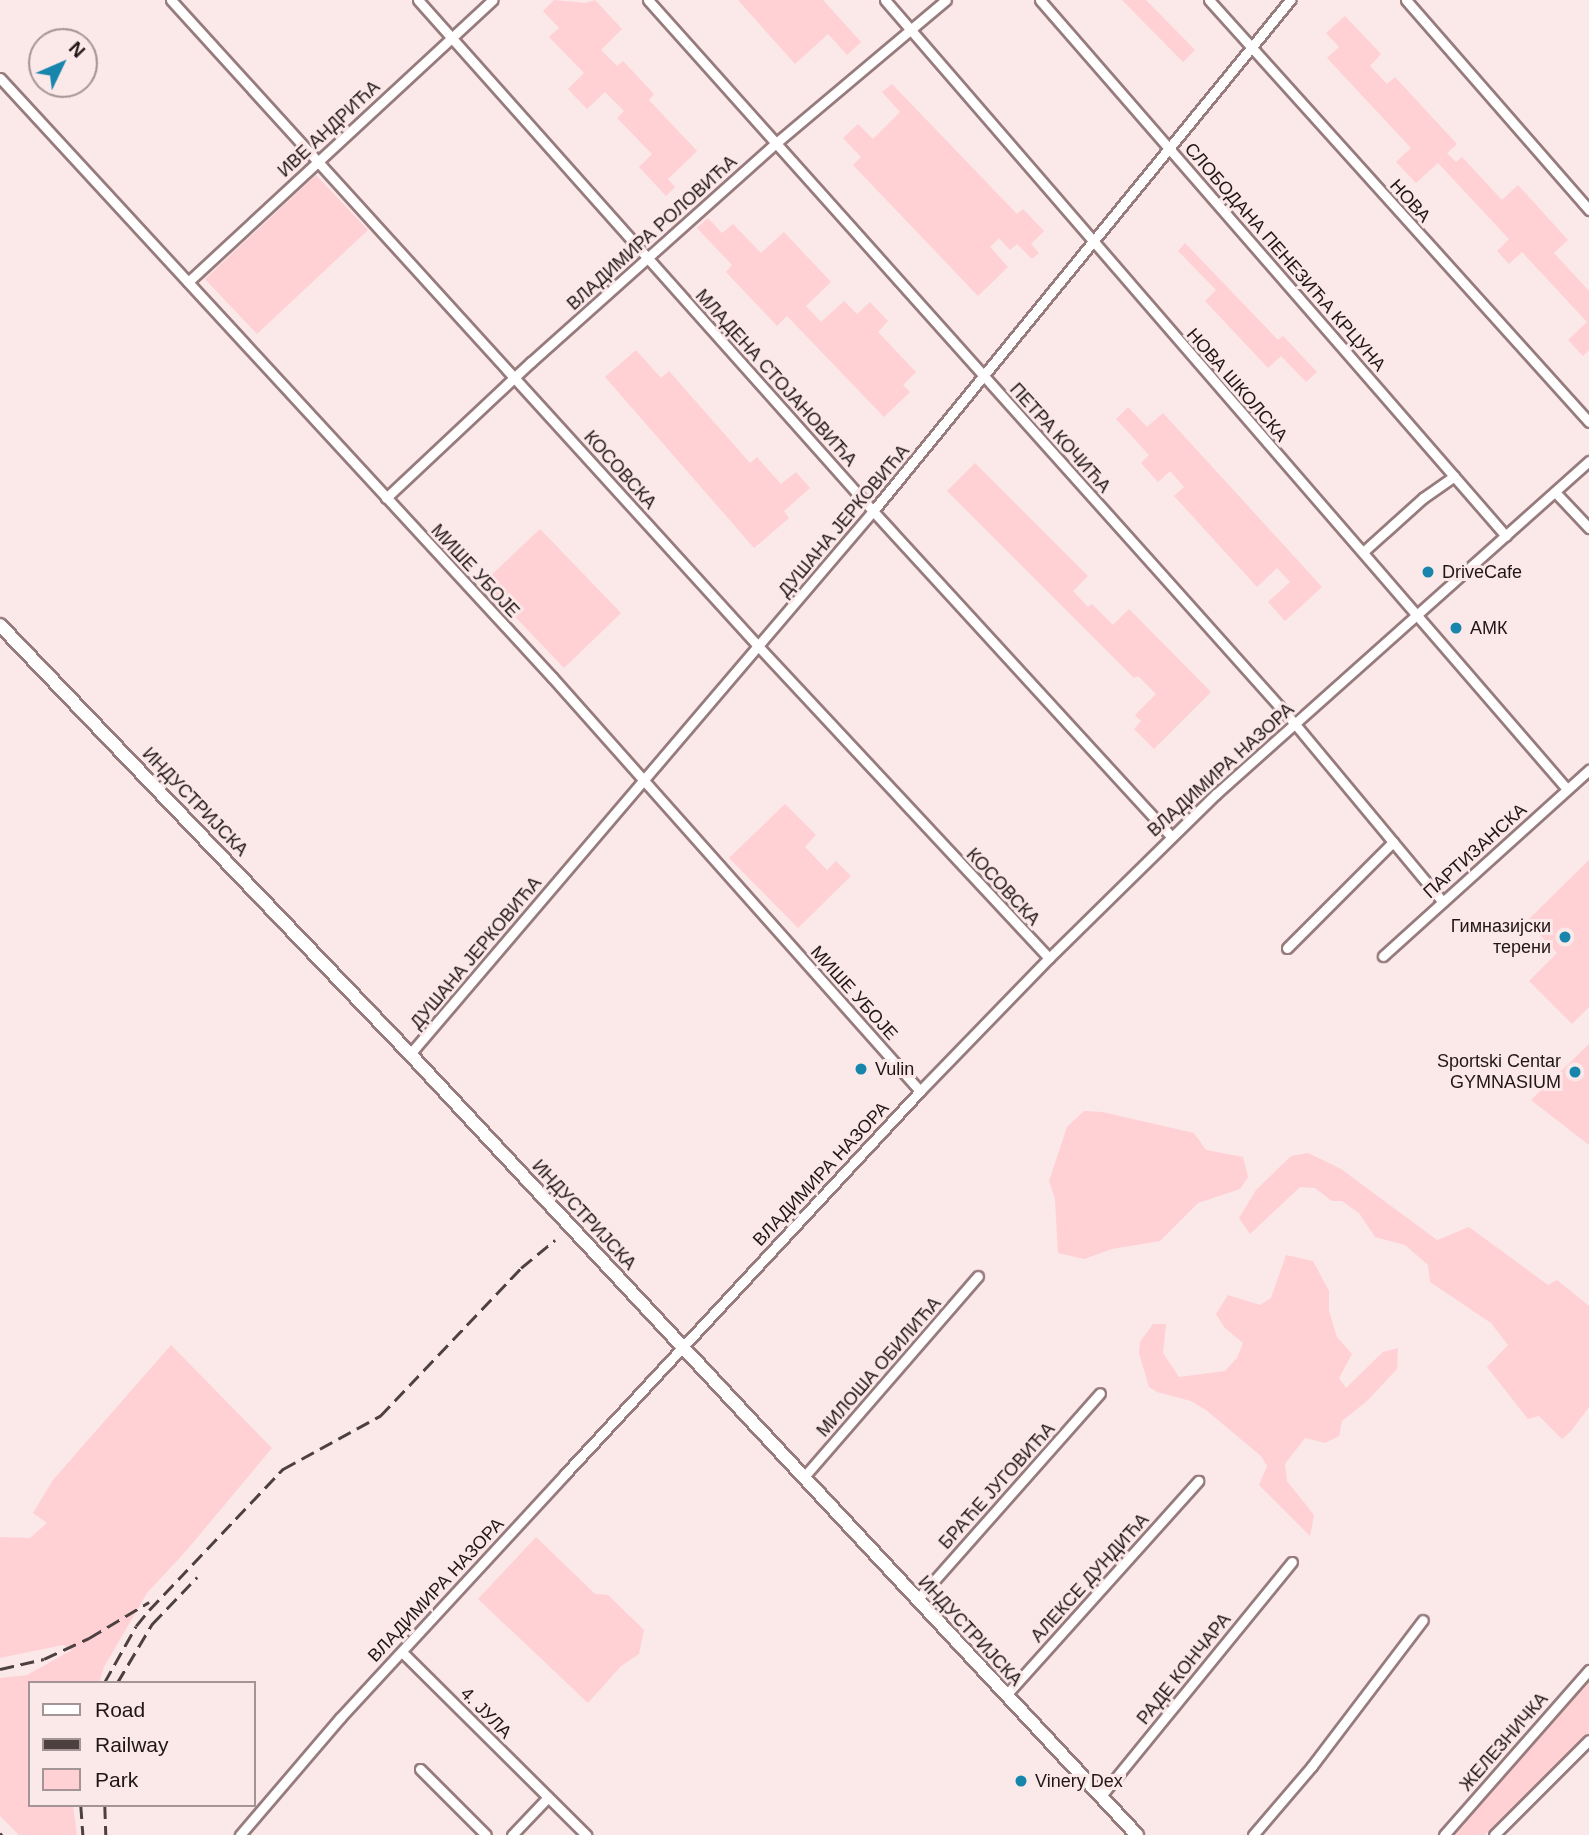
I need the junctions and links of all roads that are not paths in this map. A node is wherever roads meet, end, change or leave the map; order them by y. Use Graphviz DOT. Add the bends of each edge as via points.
graph roads {
  1 [pos="171,0"];
  2 [pos="418,0"];
  3 [pos="492,0"];
  4 [pos="648,0"];
  5 [pos="885,0"];
  6 [pos="946,0"];
  7 [pos="1040,0"];
  8 [pos="1209,0"];
  9 [pos="1290,0"];
  10 [pos="1406,0"];
  11 [pos="911,31"];
  12 [pos="452,37"];
  13 [pos="1251,48"];
  14 [pos="0,78"];
  15 [pos="776,143"];
  16 [pos="1170,149"];
  17 [pos="317,160"];
  18 [pos="1589,209"];
  19 [pos="1093,244"];
  20 [pos="648,258"];
  21 [pos="188,282"];
  22 [pos="515,377"];
  23 [pos="984,377"];
  24 [pos="1589,422"];
  25 [pos="1589,461"];
  26 [pos="1454,476"];
  27 [pos="1555,492"];
  28 [pos="386,498"];
  29 [pos="873,511"];
  30 [pos="1589,528"];
  31 [pos="1506,536"];
  32 [pos="1363,552"];
  33 [pos="1417,616"];
  34 [pos="0,625"];
  35 [pos="759,646"];
  36 [pos="1295,724"];
  37 [pos="1589,770"];
  38 [pos="644,780"];
  39 [pos="1567,789"];
  40 [pos="1171,836"];
  41 [pos="1393,842"];
  42 [pos="1443,902"];
  43 [pos="1287,948"];
  44 [pos="1383,956"];
  45 [pos="1049,958"];
  46 [pos="410,1054"];
  47 [pos="920,1091"];
  48 [pos="978,1276"];
  49 [pos="682,1347"];
  50 [pos="1100,1393"];
  51 [pos="803,1478"];
  52 [pos="1198,1481"];
  53 [pos="1292,1562"];
  54 [pos="917,1600"];
  55 [pos="1423,1620"];
  56 [pos="401,1651"];
  57 [pos="1589,1670"];
  58 [pos="1006,1695"];
  59 [pos="1589,1740"];
  60 [pos="420,1769"];
  61 [pos="1101,1796"];
  62 [pos="548,1797"];
  63 [pos="240,1835"];
  64 [pos="486,1835"];
  65 [pos="512,1835"];
  66 [pos="586,1835"];
  67 [pos="1137,1835"];
  68 [pos="1253,1835"];
  69 [pos="1444,1835"];
  70 [pos="1494,1835"];
  1 -- 17 [label="street, КОСОВСКА"];
  2 -- 12 [label="street, МЛАДЕНА СТОЈАНОВИЋА"];
  3 -- 12 [label="street, ИВЕ АНДРИЋА"];
  4 -- 15 [label="street, ПЕТРА КОЧИЋА"];
  5 -- 11 [label="street, НОВА ШКОЛСКА"];
  6 -- 11 [label="street, ВЛАДИМИРА РОЛОВИЋА"];
  7 -- 16 [label="street, СЛОБОДАНА ПЕНЕЗИЋА КРЦУНА"];
  8 -- 13 [label="street, НОВА"];
  9 -- 13 [label="street, ДУШАНА ЈЕРКОВИЋА"];
  10 -- 18 [label="street"];
  11 -- 15 [label="street, ВЛАДИМИРА РОЛОВИЋА"];
  11 -- 19 [label="street, НОВА ШКОЛСКА"];
  12 -- 17 [label="street, ИВЕ АНДРИЋА"];
  12 -- 20 [label="street, МЛАДЕНА СТОЈАНОВИЋА"];
  13 -- 16 [label="street, ДУШАНА ЈЕРКОВИЋА"];
  13 -- 24 [label="street, НОВА"];
  14 -- 21 [label="street, МИШЕ УБОЈЕ"];
  15 -- 20 [label="street, ВЛАДИМИРА РОЛОВИЋА"];
  15 -- 23 [label="street, ПЕТРА КОЧИЋА"];
  16 -- 19 [label="street, ДУШАНА ЈЕРКОВИЋА"];
  16 -- 26 [label="street, СЛОБОДАНА ПЕНЕЗИЋА КРЦУНА"];
  17 -- 21 [label="street, ИВЕ АНДРИЋА"];
  17 -- 22 [label="street, КОСОВСКА"];
  19 -- 23 [label="street, ДУШАНА ЈЕРКОВИЋА"];
  19 -- 32 [label="street, НОВА ШКОЛСКА"];
  20 -- 22 [label="street, ВЛАДИМИРА РОЛОВИЋА"];
  20 -- 29 [label="street, МЛАДЕНА СТОЈАНОВИЋА"];
  21 -- 28 [label="street, МИШЕ УБОЈЕ"];
  22 -- 28 [label="street, ВЛАДИМИРА РОЛОВИЋА"];
  22 -- 35 [label="street, КОСОВСКА"];
  23 -- 29 [label="street, ДУШАНА ЈЕРКОВИЋА"];
  23 -- 36 [label="street, ПЕТРА КОЧИЋА"];
  25 -- 27 [label="street, ВЛАДИМИРА НАЗОРА"];
  26 -- 31 [label="street, СЛОБОДАНА ПЕНЕЗИЋА КРЦУНА"];
  26 -- 32 [label="street"];
  27 -- 30 [label="street"];
  27 -- 31 [label="street, ВЛАДИМИРА НАЗОРА"];
  28 -- 38 [label="street, МИШЕ УБОЈЕ"];
  29 -- 35 [label="street, ДУШАНА ЈЕРКОВИЋА"];
  29 -- 40 [label="street, МЛАДЕНА СТОЈАНОВИЋА"];
  31 -- 33 [label="street, ВЛАДИМИРА НАЗОРА"];
  32 -- 33 [label="street, НОВА ШКОЛСКА"];
  33 -- 36 [label="street, ВЛАДИМИРА НАЗОРА"];
  33 -- 39 [label="street, НОВА ШКОЛСКА"];
  34 -- 46 [label="main road, ИНДУСТРИЈСКА"];
  35 -- 38 [label="street, ДУШАНА ЈЕРКОВИЋА"];
  35 -- 45 [label="street, КОСОВСКА"];
  36 -- 40 [label="street, ВЛАДИМИРА НАЗОРА"];
  36 -- 41 [label="street, ПЕТРА КОЧИЋА"];
  37 -- 39 [label="street, ПАРТИЗАНСКА"];
  38 -- 46 [label="street, ДУШАНА ЈЕРКОВИЋА"];
  38 -- 47 [label="street, МИШЕ УБОЈЕ"];
  39 -- 42 [label="street, ПАРТИЗАНСКА"];
  40 -- 45 [label="street, ВЛАДИМИРА НАЗОРА"];
  41 -- 42 [label="street, ПЕТРА КОЧИЋА"];
  41 -- 43 [label="street"];
  42 -- 44 [label="street, ПАРТИЗАНСКА"];
  45 -- 47 [label="street, ВЛАДИМИРА НАЗОРА"];
  46 -- 49 [label="main road, ИНДУСТРИЈСКА"];
  47 -- 49 [label="street, ВЛАДИМИРА НАЗОРА"];
  48 -- 51 [label="street, МИЛОША ОБИЛИЋА"];
  49 -- 51 [label="main road, ИНДУСТРИЈСКА"];
  49 -- 56 [label="street, ВЛАДИМИРА НАЗОРА"];
  50 -- 54 [label="street, БРАЋЕ ЈУГОВИЋА"];
  51 -- 54 [label="main road, ИНДУСТРИЈСКА"];
  52 -- 58 [label="street, АЛЕКСЕ ДУНДИЋА"];
  53 -- 61 [label="street, РАДЕ КОНЧАРА"];
  54 -- 58 [label="main road, ИНДУСТРИЈСКА"];
  55 -- 68 [label="street"];
  56 -- 62 [label="street, 4. ЈУЛА"];
  56 -- 63 [label="street, ВЛАДИМИРА НАЗОРА"];
  57 -- 69 [label="street, ЖЕЛЕЗНИЧКА"];
  58 -- 61 [label="main road, ИНДУСТРИЈСКА"];
  59 -- 70 [label="street"];
  60 -- 64 [label="street"];
  61 -- 67 [label="main road, ИНДУСТРИЈСКА"];
  62 -- 65 [label="street"];
  62 -- 66 [label="street, 4. ЈУЛА"];
}
